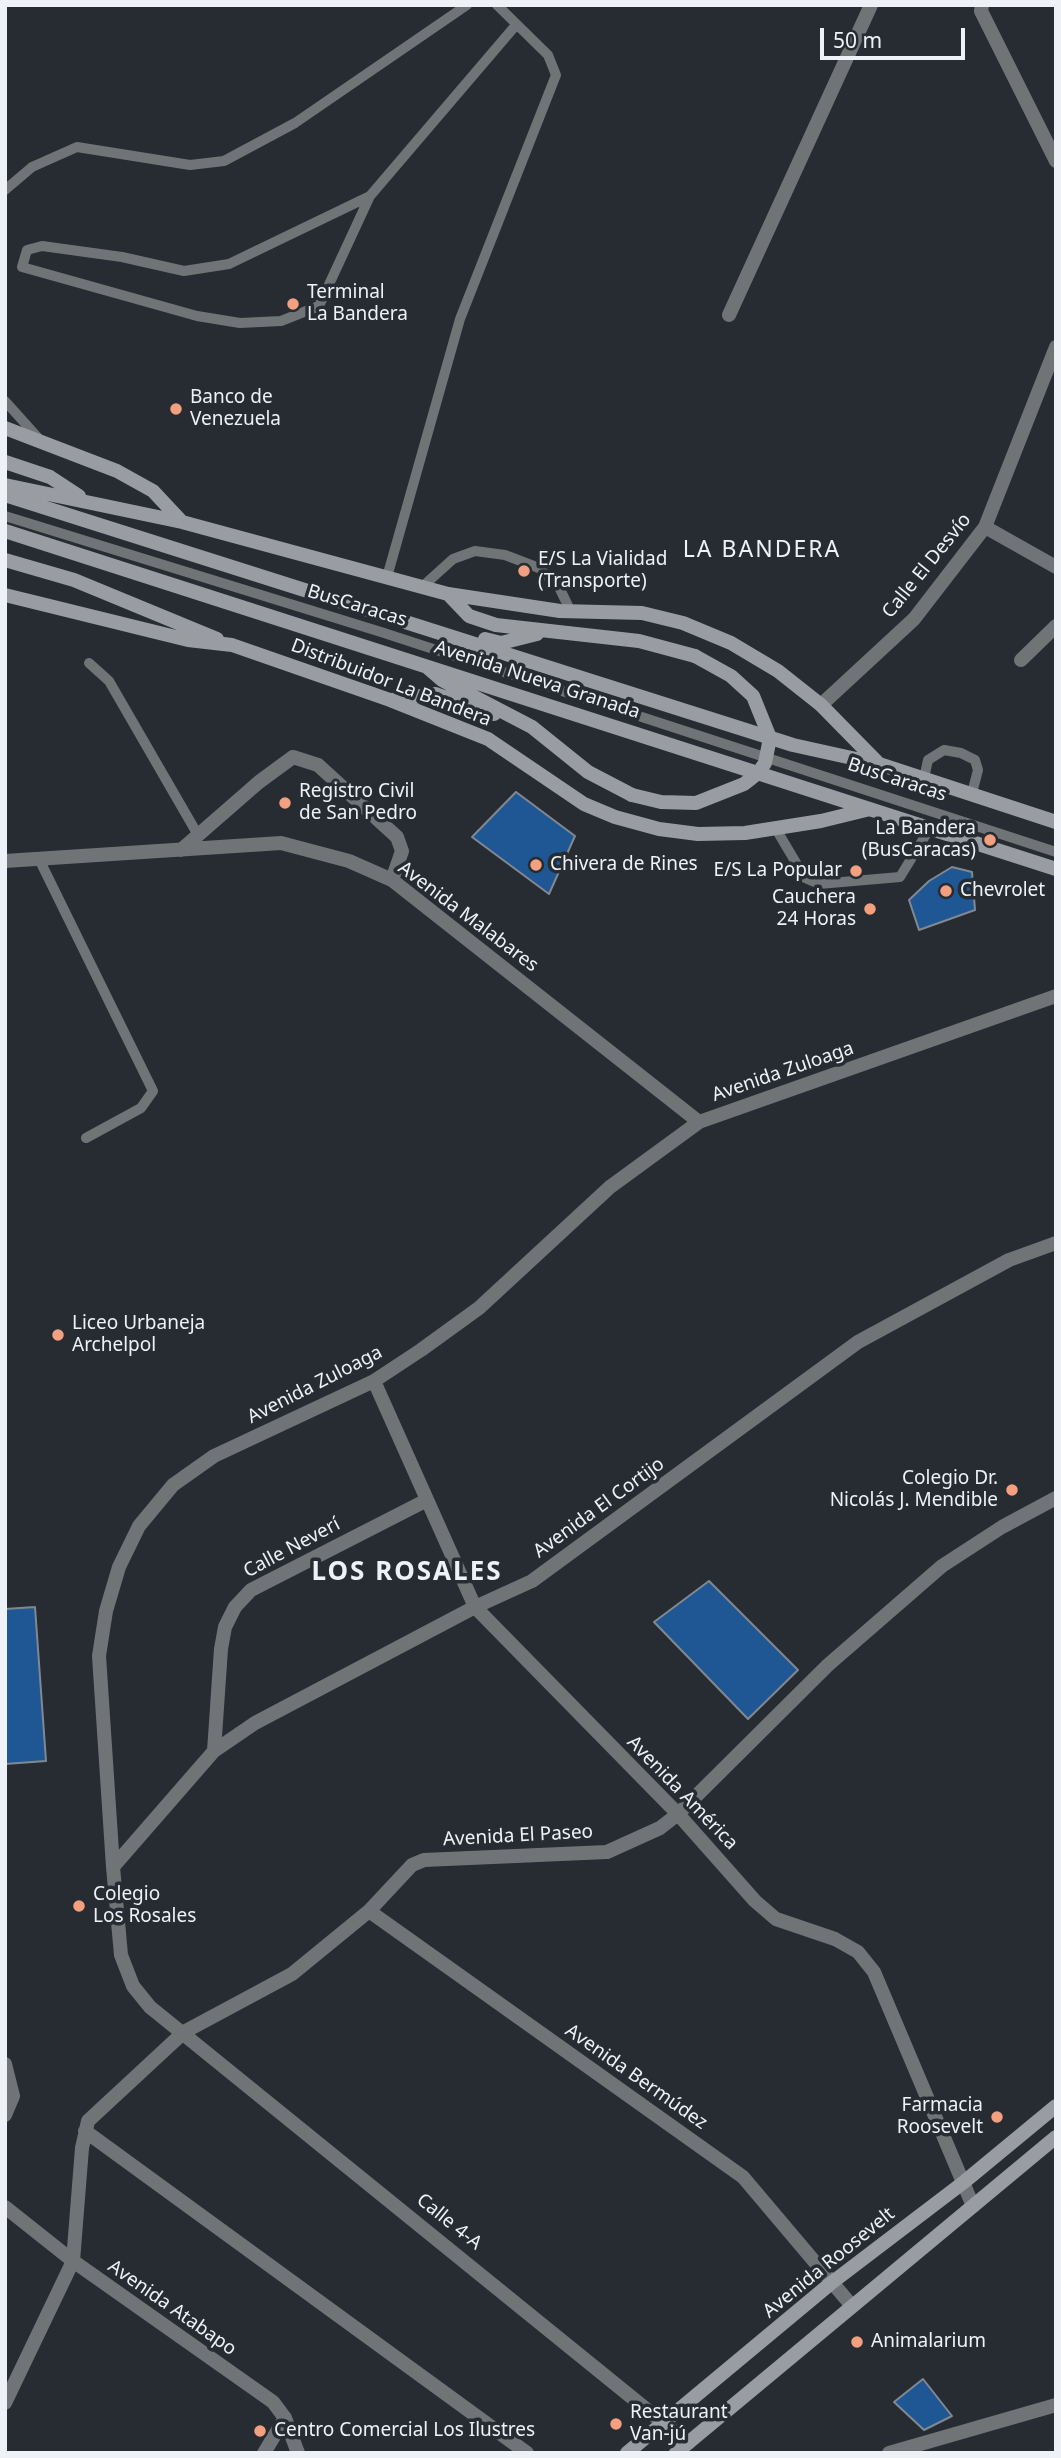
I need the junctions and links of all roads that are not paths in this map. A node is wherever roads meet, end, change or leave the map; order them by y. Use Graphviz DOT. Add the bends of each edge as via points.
graph roads {
  1 [pos="467,5"];
  2 [pos="497,5"];
  3 [pos="871,5"];
  4 [pos="982,5"];
  5 [pos="516,25"];
  6 [pos="1056,161"];
  7 [pos="5,190"];
  8 [pos="370,196"];
  9 [pos="729,315"];
  10 [pos="1056,347"];
  11 [pos="5,401"];
  12 [pos="5,428"];
  13 [pos="42,443"];
  14 [pos="5,463"];
  15 [pos="5,485"];
  16 [pos="5,495"];
  17 [pos="86,500"];
  18 [pos="5,516"];
  19 [pos="182,523"];
  20 [pos="985,527"];
  21 [pos="5,531"];
  22 [pos="5,560"];
  23 [pos="1056,567"];
  24 [pos="387,577"];
  25 [pos="422,587"];
  26 [pos="448,594"];
  27 [pos="5,595"];
  28 [pos="571,612"];
  29 [pos="1056,626"];
  30 [pos="541,632"];
  31 [pos="445,634"];
  32 [pos="232,645"];
  33 [pos="1021,660"];
  34 [pos="89,663"];
  35 [pos="421,663"];
  36 [pos="390,701"];
  37 [pos="821,705"];
  38 [pos="532,727"];
  39 [pos="879,764"];
  40 [pos="924,778"];
  41 [pos="972,793"];
  42 [pos="871,808"];
  43 [pos="1056,822"];
  44 [pos="930,828"];
  45 [pos="776,829"];
  46 [pos="198,835"];
  47 [pos="181,850"];
  48 [pos="1056,852"];
  49 [pos="39,859"];
  50 [pos="5,861"];
  51 [pos="1056,869"];
  52 [pos="391,880"];
  53 [pos="1056,996"];
  54 [pos="699,1122"];
  55 [pos="86,1138"];
  56 [pos="1056,1243"];
  57 [pos="374,1381"];
  58 [pos="1056,1498"];
  59 [pos="427,1500"];
  60 [pos="475,1607"];
  61 [pos="214,1751"];
  62 [pos="678,1814"];
  63 [pos="113,1867"];
  64 [pos="369,1911"];
  65 [pos="184,2032"];
  66 [pos="5,2064"];
  67 [pos="1056,2106"];
  68 [pos="5,2115"];
  69 [pos="85,2131"];
  70 [pos="1056,2137"];
  71 [pos="964,2182"];
  72 [pos="973,2206"];
  73 [pos="5,2207"];
  74 [pos="73,2261"];
  75 [pos="830,2284"];
  76 [pos="852,2306"];
  77 [pos="5,2403"];
  78 [pos="1056,2405"];
  79 [pos="285,2418"];
  80 [pos="665,2423"];
  81 [pos="692,2448"];
  82 [pos="264,2453"];
  83 [pos="298,2453"];
  84 [pos="527,2453"];
  85 [pos="627,2453"];
  86 [pos="676,2453"];
  87 [pos="889,2453"];
  1 -- 7 [label="lane" via="295,123 224,161 190,165 77,146 32,167"];
  2 -- 5 [label="lane"];
  3 -- 9 [label="street"];
  4 -- 6 [label="street"];
  5 -- 8 [label="lane"];
  5 -- 24 [label="lane" via="548,55 556,75 460,319"];
  8 -- 8 [label="lane" via="229,264 184,271 42,246 27,250 22,267 197,316 240,323 281,321 319,306"];
  10 -- 20 [label="street, Calle El Desvío"];
  11 -- 13 [label="lane"];
  12 -- 13 [label="main road"];
  13 -- 19 [label="main road" via="117,471 153,491"];
  14 -- 17 [label="main road" via="50,477"];
  15 -- 17 [label="main road"];
  16 -- 31 [label="main road, Avenida Nueva Granada"];
  17 -- 19 [label="main road"];
  18 -- 48 [label="lane, BusCaracas" via="382,632"];
  19 -- 24 [label="main road"];
  20 -- 23 [label="street"];
  20 -- 37 [label="street, Calle El Desvío" via="914,619"];
  21 -- 35 [label="main road, Avenida Nueva Granada"];
  22 -- 32 [label="main road" via="74,580"];
  24 -- 25 [label="main road"];
  25 -- 26 [label="main road"];
  25 -- 28 [label="lane" via="453,559 475,551 505,555 539,568 559,587"];
  26 -- 28 [label="main road"];
  26 -- 30 [label="main road" via="469,616"];
  27 -- 32 [label="main road, Distribuidor La Bandera" via="188,640"];
  28 -- 37 [label="main road" via="642,613 683,623 731,643 778,671"];
  29 -- 33 [label="street"];
  30 -- 31 [label="main road" via="501,643"];
  30 -- 38 [label="main road, bridge" via="639,641 695,656 731,676 753,696 769,738 765,762 744,784 696,803 661,803 632,795 588,772"];
  31 -- 39 [label="main road, Avenida Nueva Granada" via="793,746"];
  32 -- 36 [label="main road, Distribuidor La Bandera"];
  34 -- 46 [label="lane" via="109,681"];
  35 -- 38 [label="main road" via="442,680"];
  35 -- 42 [label="main road, Avenida Nueva Granada"];
  36 -- 38 [label="main road" via="435,694"];
  36 -- 45 [label="main road, Distribuidor La Bandera" via="488,739 562,792 615,817 698,834"];
  37 -- 39 [label="main road"];
  39 -- 40 [label="main road, Avenida Nueva Granada"];
  40 -- 41 [label="main road, Avenida Nueva Granada"];
  40 -- 41 [label="lane" via="928,760 944,750 961,753 975,760 978,770"];
  41 -- 43 [label="main road, Avenida Nueva Granada"];
  42 -- 44 [label="main road, Avenida Nueva Granada"];
  42 -- 45 [label="main road, Distribuidor La Bandera"];
  44 -- 45 [label="lane" via="900,877 819,884 805,878"];
  44 -- 51 [label="main road, Avenida Nueva Granada"];
  46 -- 47 [label="street"];
  46 -- 52 [label="street" via="293,757 318,765 397,837 402,851"];
  47 -- 49 [label="street, Avenida Malabares"];
  47 -- 52 [label="street, Avenida Malabares" via="281,843 349,860"];
  49 -- 50 [label="street, Avenida Malabares"];
  49 -- 55 [label="lane" via="153,1090 141,1108"];
  52 -- 54 [label="street, Avenida Malabares"];
  53 -- 54 [label="street, Avenida Zuloaga"];
  54 -- 57 [label="street, Avenida Zuloaga" via="610,1187 479,1308"];
  56 -- 60 [label="street, Avenida El Cortijo" via="1009,1260 858,1342 533,1581"];
  57 -- 59 [label="street, Avenida América"];
  57 -- 63 [label="street, Avenida Zuloaga" via="214,1456 173,1485 139,1526 119,1567 99,1656"];
  58 -- 62 [label="street, Avenida El Paseo" via="942,1566 828,1665"];
  59 -- 60 [label="street, Avenida América"];
  59 -- 61 [label="street, Calle Neverí" via="250,1590 235,1606 221,1649"];
  60 -- 61 [label="street, Avenida El Cortijo" via="255,1723"];
  60 -- 62 [label="street, Avenida América"];
  61 -- 63 [label="street, Avenida El Cortijo"];
  62 -- 64 [label="street, Avenida El Paseo" via="638,1840 607,1852 424,1860 402,1874"];
  62 -- 71 [label="street, Avenida América" via="776,1919 835,1939 858,1952 874,1972"];
  63 -- 65 [label="street, Avenida Zuloaga" via="121,1955 133,1986 150,2007"];
  64 -- 65 [label="street, Avenida El Paseo" via="292,1974"];
  64 -- 75 [label="street, Avenida Bermúdez" via="743,2177"];
  65 -- 69 [label="street, Avenida El Paseo" via="94,2113"];
  65 -- 80 [label="street, Calle 4-A"];
  66 -- 68 [label="street" via="13,2096"];
  67 -- 71 [label="main road, Avenida Roosevelt"];
  69 -- 74 [label="street"];
  69 -- 84 [label="street"];
  70 -- 72 [label="main road"];
  71 -- 72 [label="street, Avenida América"];
  71 -- 75 [label="main road, Avenida Roosevelt"];
  72 -- 76 [label="main road"];
  73 -- 74 [label="street, Avenida Atabapo"];
  74 -- 77 [label="street"];
  74 -- 79 [label="street, Avenida Atabapo" via="273,2402"];
  75 -- 76 [label="street, Avenida Bermúdez"];
  75 -- 80 [label="main road, Avenida Roosevelt"];
  76 -- 81 [label="main road"];
  78 -- 87 [label="street"];
  79 -- 82 [label="street"];
  79 -- 83 [label="street, Avenida Atabapo"];
  80 -- 81 [label="street, Calle 4-A"];
  80 -- 85 [label="main road, Avenida Roosevelt"];
  81 -- 86 [label="main road"];
}
